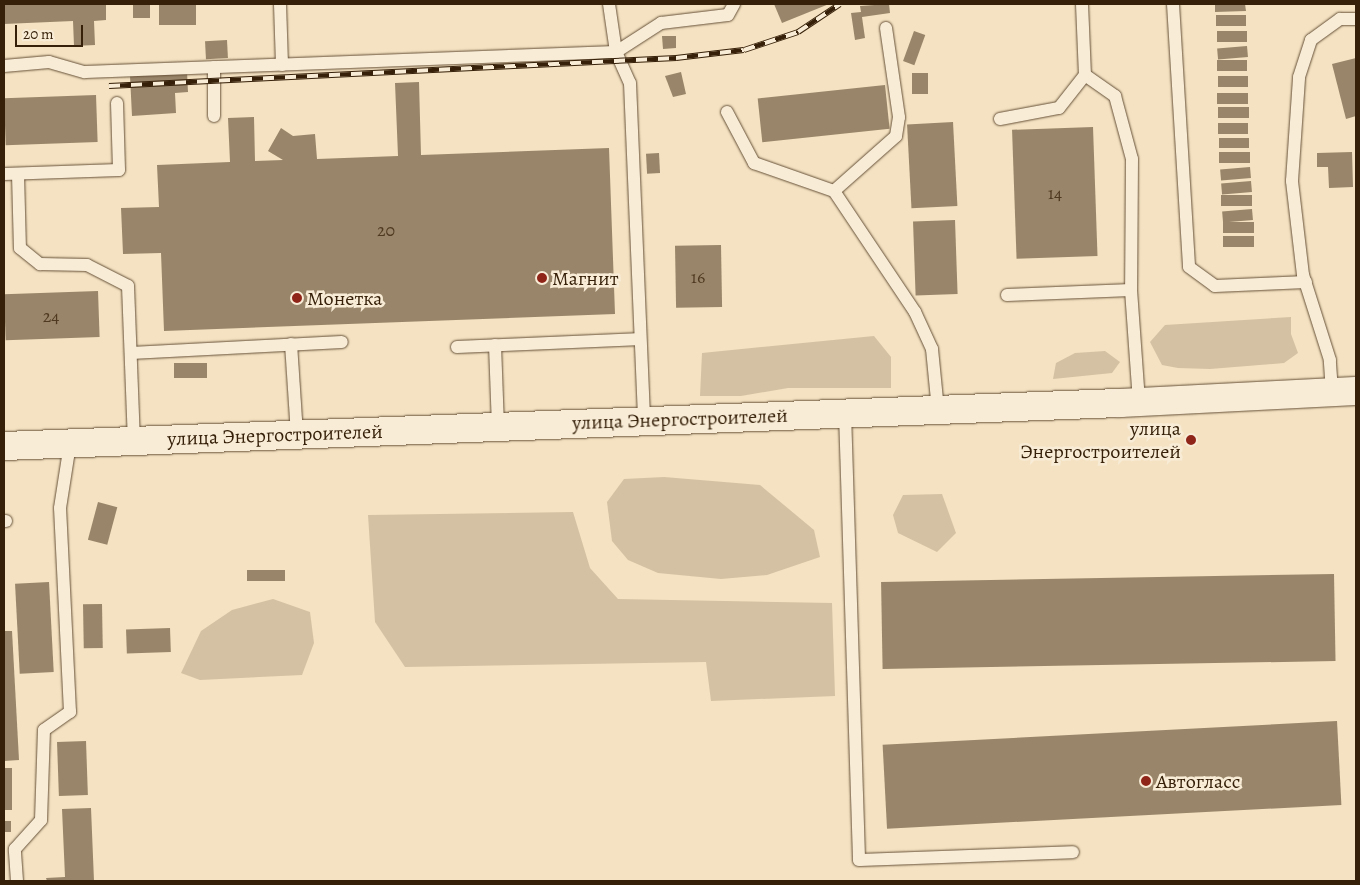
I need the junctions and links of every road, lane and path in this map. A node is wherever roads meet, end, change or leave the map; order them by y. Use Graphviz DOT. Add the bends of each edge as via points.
graph roads {
  1 [pos="280,4"];
  2 [pos="609,4"];
  3 [pos="734,4"];
  4 [pos="1082,4"];
  5 [pos="1174,4"];
  6 [pos="1356,19"];
  7 [pos="886,28"];
  8 [pos="616,52"];
  9 [pos="282,65"];
  10 [pos="4,66"];
  11 [pos="214,67"];
  12 [pos="1085,75"];
  13 [pos="117,103"];
  14 [pos="727,112"];
  15 [pos="214,116"];
  16 [pos="1000,119"];
  17 [pos="4,174"];
  18 [pos="18,174"];
  19 [pos="834,191"];
  20 [pos="1306,282"];
  21 [pos="1131,290"];
  22 [pos="1007,295"];
  23 [pos="640,339"];
  24 [pos="342,342"];
  25 [pos="291,344"];
  26 [pos="495,345"];
  27 [pos="457,347"];
  28 [pos="131,353"];
  29 [pos="1344,392"];
  30 [pos="1140,402"];
  31 [pos="938,410"];
  32 [pos="845,413"];
  33 [pos="644,420"];
  34 [pos="498,426"];
  35 [pos="297,434"];
  36 [pos="134,441"];
  37 [pos="70,444"];
  38 [pos="4,446"];
  39 [pos="10,848"];
  40 [pos="1073,852"];
  41 [pos="16,881"];
  1 -- 9 [label="lane"];
  2 -- 8 [label="lane"];
  3 -- 8 [label="lane" via="728,15 661,22"];
  4 -- 12 [label="lane"];
  5 -- 20 [label="lane" via="1189,267 1215,286"];
  6 -- 20 [label="lane" via="1340,19 1311,40 1299,77 1292,181"];
  7 -- 19 [label="lane" via="899,117 896,136"];
  8 -- 9 [label="lane"];
  8 -- 23 [label="lane" via="630,83"];
  9 -- 11 [label="lane"];
  10 -- 11 [label="lane" via="49,62 85,72"];
  11 -- 15 [label="lane"];
  12 -- 16 [label="lane" via="1059,108"];
  12 -- 21 [label="lane" via="1115,96 1132,159"];
  13 -- 18 [label="lane" via="119,170"];
  14 -- 19 [label="lane" via="754,163"];
  17 -- 18 [label="lane"];
  18 -- 28 [label="lane" via="20,248 40,264 86,265 128,286"];
  19 -- 31 [label="lane" via="915,312 932,349"];
  20 -- 29 [label="lane" via="1330,360"];
  21 -- 22 [label="lane"];
  21 -- 30 [label="lane"];
  23 -- 26 [label="lane"];
  23 -- 33 [label="lane"];
  24 -- 25 [label="lane"];
  25 -- 28 [label="lane"];
  25 -- 35 [label="lane"];
  26 -- 27 [label="lane"];
  26 -- 34 [label="lane"];
  28 -- 36 [label="lane"];
  29 -- 30 [label="main road, улица Энергостроителей"];
  30 -- 31 [label="main road, улица Энергостроителей"];
  31 -- 32 [label="main road, улица Энергостроителей"];
  32 -- 33 [label="main road, улица Энергостроителей"];
  32 -- 40 [label="lane" via="859,860"];
  33 -- 34 [label="main road, улица Энергостроителей"];
  34 -- 35 [label="main road, улица Энергостроителей"];
  35 -- 36 [label="main road, улица Энергостроителей"];
  36 -- 37 [label="main road, улица Энергостроителей"];
  37 -- 38 [label="main road, улица Энергостроителей"];
  37 -- 39 [label="lane" via="60,508 70,712 44,730 41,820"];
  39 -- 41 [label="lane"];
}
